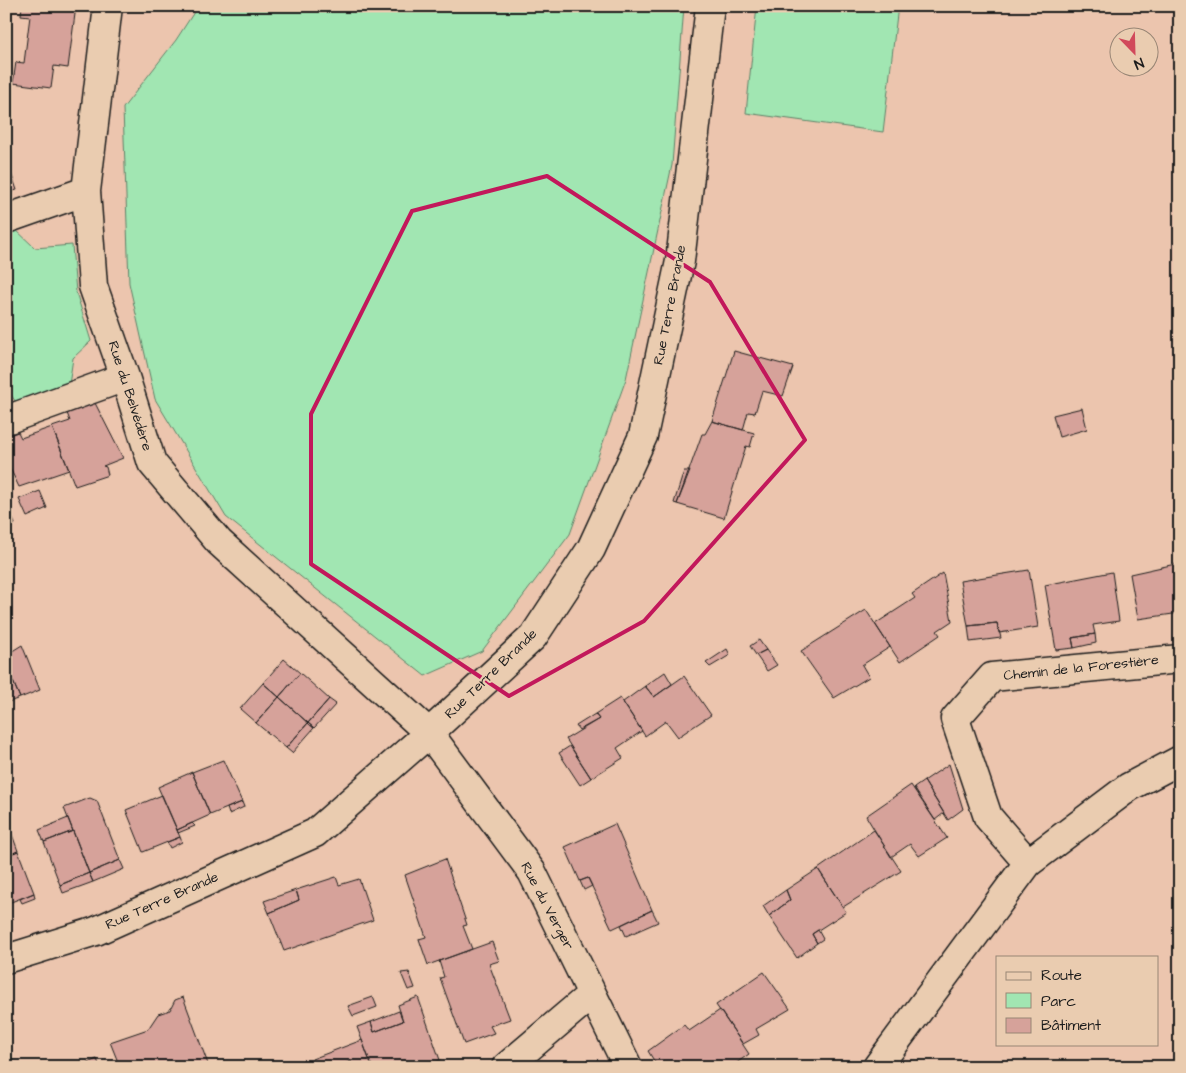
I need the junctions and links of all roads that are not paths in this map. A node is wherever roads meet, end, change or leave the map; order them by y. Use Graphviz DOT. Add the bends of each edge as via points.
graph roads {
  1 [pos="108,6"];
  2 [pos="710,6"];
  3 [pos="86,191"];
  4 [pos="6,219"];
  5 [pos="125,377"];
  6 [pos="6,420"];
  7 [pos="1180,659"];
  8 [pos="429,733"];
  9 [pos="1180,760"];
  10 [pos="1028,862"];
  11 [pos="6,959"];
  12 [pos="592,994"];
  13 [pos="506,1067"];
  14 [pos="628,1067"];
  15 [pos="877,1067"];
  1 -- 3 [label="street, Rue du Belvédère"];
  2 -- 8 [label="street, Rue Terre Brande" via="680,261 644,436 591,549 533,637"];
  3 -- 4 [label="street"];
  3 -- 5 [label="street, Rue du Belvédère" via="93,286"];
  5 -- 6 [label="street"];
  5 -- 8 [label="street, Rue du Belvédère" via="152,463 219,542"];
  7 -- 10 [label="street, Chemin de la Forestière" via="992,677 955,719 988,817"];
  8 -- 11 [label="street, Rue Terre Brande" via="315,833 96,931"];
  8 -- 12 [label="street, Rue du Verger" via="532,872"];
  9 -- 10 [label="street" via="1129,787"];
  10 -- 15 [label="street"];
  12 -- 13 [label="street"];
  12 -- 14 [label="street, Rue du Verger"];
}
